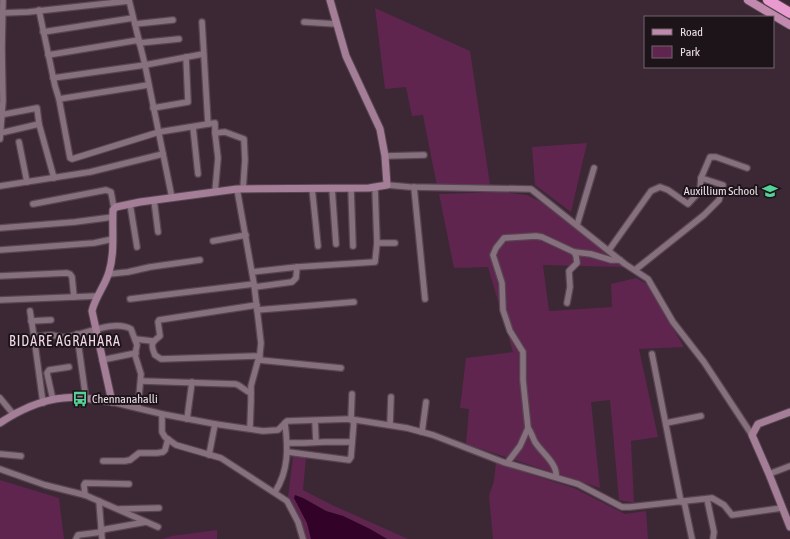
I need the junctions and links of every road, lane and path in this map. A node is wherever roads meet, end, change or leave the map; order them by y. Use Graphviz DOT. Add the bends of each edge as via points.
graph roads {
  1 [pos="3,0"];
  2 [pos="330,0"];
  3 [pos="748,0"];
  4 [pos="768,0"];
  5 [pos="114,1"];
  6 [pos="129,1"];
  7 [pos="39,10"];
  8 [pos="790,13"];
  9 [pos="1,14"];
  10 [pos="173,20"];
  11 [pos="134,21"];
  12 [pos="202,22"];
  13 [pos="304,22"];
  14 [pos="336,24"];
  15 [pos="790,25"];
  16 [pos="1,31"];
  17 [pos="43,32"];
  18 [pos="179,39"];
  19 [pos="139,42"];
  20 [pos="1,49"];
  21 [pos="203,54"];
  22 [pos="48,56"];
  23 [pos="186,57"];
  24 [pos="145,65"];
  25 [pos="53,78"];
  26 [pos="148,85"];
  27 [pos="59,99"];
  28 [pos="153,108"];
  29 [pos="1,115"];
  30 [pos="39,124"];
  31 [pos="208,124"];
  32 [pos="193,127"];
  33 [pos="0,132"];
  34 [pos="159,132"];
  35 [pos="215,133"];
  36 [pos="0,139"];
  37 [pos="19,142"];
  38 [pos="163,154"];
  39 [pos="424,155"];
  40 [pos="385,156"];
  41 [pos="594,168"];
  42 [pos="748,168"];
  43 [pos="198,174"];
  44 [pos="54,178"];
  45 [pos="701,178"];
  46 [pos="27,182"];
  47 [pos="386,185"];
  48 [pos="0,186"];
  49 [pos="374,187"];
  50 [pos="414,187"];
  51 [pos="312,188"];
  52 [pos="332,188"];
  53 [pos="352,188"];
  54 [pos="240,189"];
  55 [pos="215,192"];
  56 [pos="172,198"];
  57 [pos="154,200"];
  58 [pos="33,204"];
  59 [pos="130,204"];
  60 [pos="114,208"];
  61 [pos="113,217"];
  62 [pos="577,225"];
  63 [pos="0,228"];
  64 [pos="158,232"];
  65 [pos="246,235"];
  66 [pos="113,239"];
  67 [pos="213,240"];
  68 [pos="377,243"];
  69 [pos="395,243"];
  70 [pos="336,244"];
  71 [pos="318,246"];
  72 [pos="353,246"];
  73 [pos="137,247"];
  74 [pos="0,250"];
  75 [pos="609,250"];
  76 [pos="574,252"];
  77 [pos="200,260"];
  78 [pos="620,260"];
  79 [pos="297,267"];
  80 [pos="635,270"];
  81 [pos="252,272"];
  82 [pos="109,274"];
  83 [pos="0,276"];
  84 [pos="254,285"];
  85 [pos="98,296"];
  86 [pos="74,297"];
  87 [pos="130,299"];
  88 [pos="425,299"];
  89 [pos="0,300"];
  90 [pos="354,302"];
  91 [pos="567,303"];
  92 [pos="257,308"];
  93 [pos="30,311"];
  94 [pos="51,320"];
  95 [pos="31,321"];
  96 [pos="96,329"];
  97 [pos="77,334"];
  98 [pos="34,337"];
  99 [pos="135,339"];
  100 [pos="152,341"];
  101 [pos="136,353"];
  102 [pos="652,354"];
  103 [pos="259,358"];
  104 [pos="102,360"];
  105 [pos="69,367"];
  106 [pos="341,368"];
  107 [pos="141,381"];
  108 [pos="192,382"];
  109 [pos="251,393"];
  110 [pos="352,394"];
  111 [pos="391,397"];
  112 [pos="0,398"];
  113 [pos="86,399"];
  114 [pos="53,400"];
  115 [pos="112,402"];
  116 [pos="426,402"];
  117 [pos="42,403"];
  118 [pos="138,408"];
  119 [pos="790,412"];
  120 [pos="162,414"];
  121 [pos="14,415"];
  122 [pos="701,416"];
  123 [pos="187,419"];
  124 [pos="353,420"];
  125 [pos="315,421"];
  126 [pos="0,423"];
  127 [pos="285,423"];
  128 [pos="215,424"];
  129 [pos="666,424"];
  130 [pos="390,425"];
  131 [pos="250,428"];
  132 [pos="528,428"];
  133 [pos="422,432"];
  134 [pos="752,435"];
  135 [pos="168,439"];
  136 [pos="316,442"];
  137 [pos="352,442"];
  138 [pos="288,443"];
  139 [pos="288,452"];
  140 [pos="0,454"];
  141 [pos="209,455"];
  142 [pos="21,456"];
  143 [pos="103,461"];
  144 [pos="507,463"];
  145 [pos="790,466"];
  146 [pos="0,469"];
  147 [pos="770,474"];
  148 [pos="556,477"];
  149 [pos="129,484"];
  150 [pos="275,492"];
  151 [pos="85,495"];
  152 [pos="707,499"];
  153 [pos="99,501"];
  154 [pos="682,501"];
  155 [pos="159,508"];
  156 [pos="782,508"];
  157 [pos="117,509"];
  158 [pos="146,522"];
  159 [pos="158,527"];
  160 [pos="790,527"];
  161 [pos="102,531"];
  162 [pos="76,539"];
  163 [pos="102,539"];
  164 [pos="303,539"];
  165 [pos="692,539"];
  166 [pos="713,539"];
  1 -- 9 [label="street"];
  2 -- 14 [label="street"];
  3 -- 15 [label="main road"];
  4 -- 8 [label="highway"];
  5 -- 6 [label="street"];
  5 -- 7 [label="street"];
  6 -- 11 [label="street"];
  7 -- 9 [label="street"];
  7 -- 17 [label="street"];
  9 -- 16 [label="street"];
  10 -- 11 [label="street"];
  11 -- 17 [label="street"];
  11 -- 19 [label="street"];
  12 -- 21 [label="street"];
  13 -- 14 [label="street"];
  14 -- 40 [label="street" via="346,56 380,129"];
  16 -- 20 [label="street"];
  17 -- 22 [label="street"];
  18 -- 19 [label="street"];
  19 -- 22 [label="street"];
  19 -- 24 [label="street"];
  20 -- 29 [label="street"];
  21 -- 23 [label="street"];
  21 -- 31 [label="street"];
  22 -- 25 [label="street"];
  23 -- 24 [label="street"];
  23 -- 28 [label="street" via="188,102"];
  24 -- 25 [label="street"];
  24 -- 26 [label="street"];
  25 -- 27 [label="street"];
  26 -- 27 [label="street"];
  26 -- 28 [label="street"];
  27 -- 34 [label="street" via="72,159"];
  28 -- 34 [label="street"];
  29 -- 30 [label="street" via="37,108"];
  29 -- 33 [label="street"];
  30 -- 33 [label="street"];
  30 -- 44 [label="street"];
  31 -- 32 [label="street"];
  31 -- 35 [label="street" via="215,123"];
  32 -- 34 [label="street"];
  32 -- 43 [label="street"];
  33 -- 36 [label="street"];
  34 -- 38 [label="street"];
  35 -- 54 [label="street" via="225,132 244,140 245,160"];
  35 -- 55 [label="street" via="218,158"];
  37 -- 46 [label="street"];
  38 -- 44 [label="street"];
  38 -- 56 [label="street"];
  39 -- 40 [label="street"];
  40 -- 47 [label="street"];
  41 -- 62 [label="street"];
  42 -- 45 [label="street" via="710,157"];
  44 -- 46 [label="street"];
  45 -- 75 [label="street" via="700,191 688,204 660,187 650,191"];
  45 -- 80 [label="street" via="723,185 719,200 704,216"];
  46 -- 48 [label="street"];
  47 -- 49 [label="street"];
  47 -- 50 [label="street"];
  49 -- 53 [label="street"];
  49 -- 68 [label="street"];
  50 -- 62 [label="street" via="531,189"];
  50 -- 88 [label="street"];
  51 -- 52 [label="street"];
  51 -- 54 [label="street"];
  51 -- 71 [label="street"];
  52 -- 53 [label="street"];
  52 -- 70 [label="street"];
  53 -- 72 [label="street"];
  54 -- 55 [label="street"];
  54 -- 65 [label="street"];
  55 -- 56 [label="street"];
  56 -- 57 [label="street"];
  57 -- 59 [label="street"];
  57 -- 64 [label="street"];
  58 -- 60 [label="street" via="106,190 111,192"];
  59 -- 60 [label="street"];
  59 -- 73 [label="street"];
  60 -- 61 [label="street"];
  61 -- 63 [label="street"];
  61 -- 66 [label="street"];
  62 -- 75 [label="street"];
  65 -- 67 [label="street"];
  65 -- 81 [label="street"];
  66 -- 74 [label="street"];
  66 -- 82 [label="street"];
  68 -- 69 [label="street"];
  68 -- 79 [label="street" via="376,261 373,263"];
  75 -- 78 [label="street"];
  76 -- 78 [label="street"];
  76 -- 91 [label="street" via="577,262 569,271"];
  76 -- 132 [label="street" via="536,236 504,238 493,255 502,283 503,310 510,331 523,352"];
  77 -- 82 [label="street"];
  78 -- 80 [label="street"];
  79 -- 81 [label="street"];
  79 -- 84 [label="street" via="296,278 292,282"];
  80 -- 134 [label="street" via="648,279 673,322 704,362"];
  81 -- 84 [label="street"];
  82 -- 85 [label="street"];
  83 -- 86 [label="street" via="67,273 72,277"];
  84 -- 87 [label="street"];
  84 -- 92 [label="street"];
  85 -- 86 [label="street"];
  85 -- 96 [label="street" via="92,312"];
  86 -- 89 [label="street"];
  90 -- 92 [label="street"];
  92 -- 100 [label="street" via="159,320 160,336"];
  92 -- 103 [label="street" via="261,343"];
  93 -- 95 [label="street"];
  94 -- 95 [label="street"];
  95 -- 98 [label="street"];
  96 -- 97 [label="street"];
  96 -- 99 [label="street" via="126,327 131,329"];
  96 -- 104 [label="street"];
  97 -- 98 [label="street" via="65,337"];
  97 -- 113 [label="street"];
  98 -- 117 [label="street"];
  99 -- 100 [label="street"];
  99 -- 101 [label="street"];
  100 -- 103 [label="street" via="155,355 161,359"];
  101 -- 104 [label="street"];
  101 -- 107 [label="street"];
  102 -- 129 [label="street"];
  103 -- 106 [label="street"];
  103 -- 109 [label="street"];
  104 -- 115 [label="street"];
  105 -- 114 [label="street" via="49,370 47,373"];
  107 -- 108 [label="street"];
  107 -- 118 [label="street"];
  108 -- 109 [label="street" via="238,385"];
  108 -- 123 [label="street"];
  109 -- 131 [label="street"];
  110 -- 124 [label="street"];
  111 -- 130 [label="street"];
  112 -- 121 [label="street"];
  113 -- 114 [label="street"];
  113 -- 115 [label="street"];
  114 -- 117 [label="street"];
  115 -- 118 [label="street"];
  116 -- 133 [label="street"];
  117 -- 121 [label="street"];
  118 -- 120 [label="street"];
  119 -- 134 [label="street" via="758,424"];
  120 -- 123 [label="street"];
  120 -- 135 [label="street" via="162,432"];
  121 -- 126 [label="street"];
  122 -- 129 [label="street"];
  123 -- 128 [label="street"];
  124 -- 125 [label="street"];
  124 -- 130 [label="street"];
  124 -- 137 [label="street"];
  125 -- 127 [label="street"];
  125 -- 136 [label="street"];
  127 -- 131 [label="street" via="275,430"];
  127 -- 138 [label="street"];
  128 -- 131 [label="street"];
  128 -- 141 [label="street"];
  129 -- 154 [label="street"];
  130 -- 133 [label="street"];
  132 -- 144 [label="street" via="520,446"];
  132 -- 148 [label="street" via="555,470"];
  133 -- 144 [label="street"];
  134 -- 147 [label="street"];
  135 -- 141 [label="street" via="176,445"];
  135 -- 143 [label="street" via="163,452 139,453 125,462"];
  136 -- 137 [label="street"];
  136 -- 138 [label="street"];
  137 -- 139 [label="street" via="349,460"];
  138 -- 139 [label="street"];
  139 -- 150 [label="street" via="282,481"];
  140 -- 142 [label="street"];
  141 -- 150 [label="street" via="229,462"];
  144 -- 148 [label="street"];
  145 -- 147 [label="street"];
  146 -- 151 [label="street" via="45,485"];
  147 -- 156 [label="street"];
  148 -- 154 [label="street" via="578,484 622,507"];
  149 -- 151 [label="street" via="85,483"];
  150 -- 164 [label="street" via="287,500"];
  151 -- 153 [label="street"];
  152 -- 154 [label="street"];
  152 -- 156 [label="street" via="712,498 724,505 732,514"];
  152 -- 166 [label="street" via="714,532"];
  153 -- 157 [label="street"];
  153 -- 161 [label="street"];
  154 -- 165 [label="street"];
  155 -- 157 [label="street"];
  156 -- 160 [label="street"];
  157 -- 158 [label="street"];
  158 -- 159 [label="street"];
  158 -- 161 [label="street"];
  161 -- 162 [label="street" via="78,535"];
  161 -- 163 [label="street"];
}
